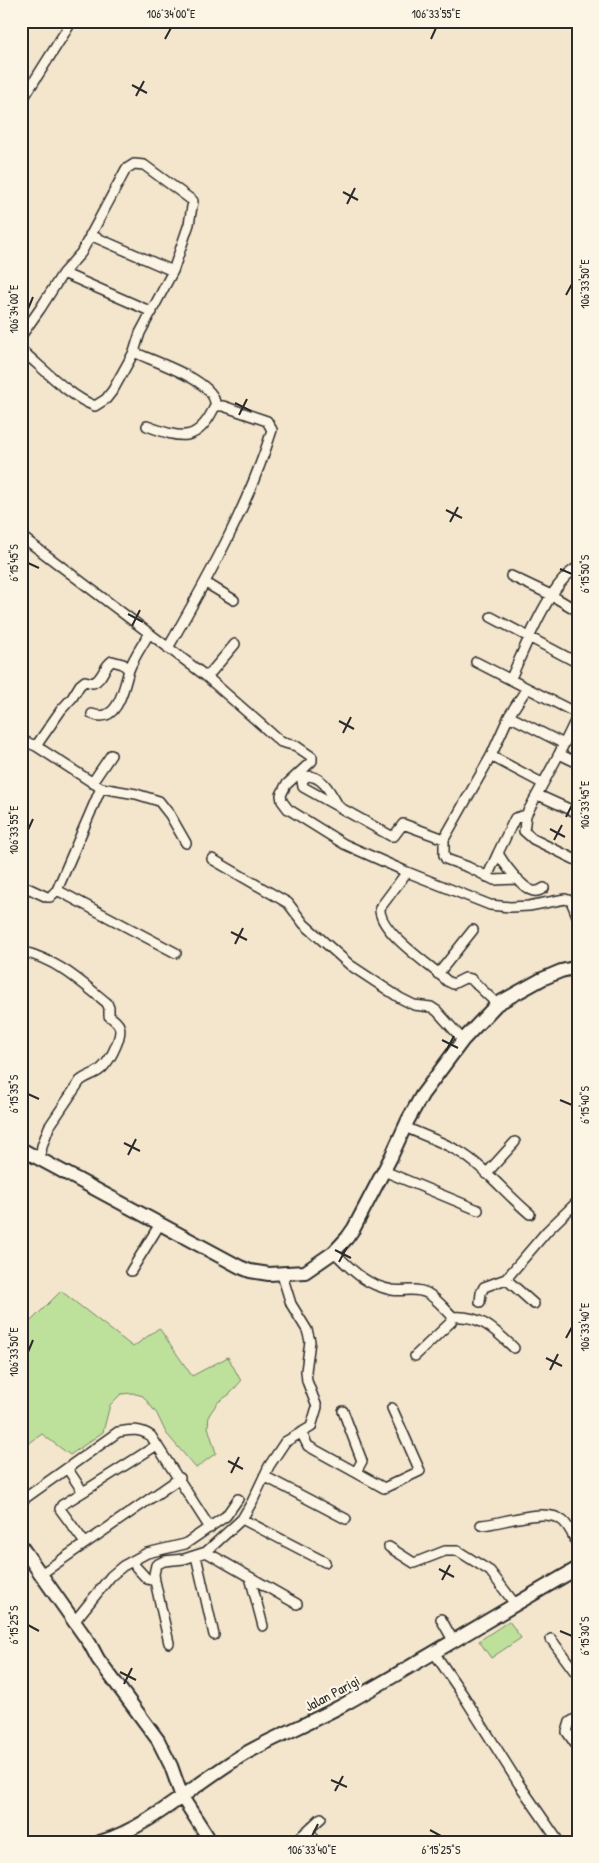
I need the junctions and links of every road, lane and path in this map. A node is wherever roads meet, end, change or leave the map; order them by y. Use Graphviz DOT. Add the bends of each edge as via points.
graph roads {
  1 [pos="72,21"];
  2 [pos="21,102"];
  3 [pos="90,234"];
  4 [pos="174,271"];
  5 [pos="63,272"];
  6 [pos="152,312"];
  7 [pos="21,336"];
  8 [pos="21,350"];
  9 [pos="134,352"];
  10 [pos="215,406"];
  11 [pos="147,426"];
  12 [pos="21,536"];
  13 [pos="578,567"];
  14 [pos="511,576"];
  15 [pos="206,583"];
  16 [pos="552,595"];
  17 [pos="234,600"];
  18 [pos="578,611"];
  19 [pos="491,617"];
  20 [pos="148,635"];
  21 [pos="530,638"];
  22 [pos="236,644"];
  23 [pos="168,648"];
  24 [pos="577,661"];
  25 [pos="476,662"];
  26 [pos="129,670"];
  27 [pos="207,677"];
  28 [pos="511,678"];
  29 [pos="526,688"];
  30 [pos="92,714"];
  31 [pos="578,714"];
  32 [pos="509,716"];
  33 [pos="21,740"];
  34 [pos="564,744"];
  35 [pos="36,746"];
  36 [pos="559,754"];
  37 [pos="111,755"];
  38 [pos="491,756"];
  39 [pos="578,763"];
  40 [pos="538,781"];
  41 [pos="92,783"];
  42 [pos="101,788"];
  43 [pos="538,795"];
  44 [pos="339,807"];
  45 [pos="578,813"];
  46 [pos="526,815"];
  47 [pos="444,839"];
  48 [pos="186,843"];
  49 [pos="498,853"];
  50 [pos="212,859"];
  51 [pos="578,861"];
  52 [pos="407,872"];
  53 [pos="487,877"];
  54 [pos="518,880"];
  55 [pos="21,885"];
  56 [pos="544,888"];
  57 [pos="57,890"];
  58 [pos="578,918"];
  59 [pos="473,930"];
  60 [pos="21,951"];
  61 [pos="176,953"];
  62 [pos="578,967"];
  63 [pos="438,974"];
  64 [pos="497,1004"];
  65 [pos="463,1040"];
  66 [pos="405,1127"];
  67 [pos="515,1142"];
  68 [pos="21,1150"];
  69 [pos="40,1160"];
  70 [pos="384,1171"];
  71 [pos="486,1174"];
  72 [pos="578,1201"];
  73 [pos="478,1210"];
  74 [pos="530,1214"];
  75 [pos="160,1224"];
  76 [pos="334,1252"];
  77 [pos="131,1271"];
  78 [pos="282,1275"];
  79 [pos="506,1279"];
  80 [pos="480,1302"];
  81 [pos="534,1304"];
  82 [pos="453,1317"];
  83 [pos="514,1348"];
  84 [pos="415,1356"];
  85 [pos="392,1408"];
  86 [pos="342,1412"];
  87 [pos="302,1434"];
  88 [pos="157,1445"];
  89 [pos="67,1468"];
  90 [pos="356,1472"];
  91 [pos="264,1476"];
  92 [pos="180,1478"];
  93 [pos="83,1492"];
  94 [pos="238,1499"];
  95 [pos="21,1501"];
  96 [pos="242,1519"];
  97 [pos="346,1519"];
  98 [pos="480,1525"];
  99 [pos="210,1528"];
  100 [pos="85,1543"];
  101 [pos="578,1544"];
  102 [pos="21,1546"];
  103 [pos="389,1547"];
  104 [pos="206,1552"];
  105 [pos="196,1556"];
  106 [pos="325,1562"];
  107 [pos="136,1567"];
  108 [pos="578,1568"];
  109 [pos="41,1574"];
  110 [pos="250,1577"];
  111 [pos="155,1581"];
  112 [pos="297,1604"];
  113 [pos="515,1604"];
  114 [pos="441,1620"];
  115 [pos="74,1622"];
  116 [pos="263,1626"];
  117 [pos="214,1636"];
  118 [pos="551,1639"];
  119 [pos="454,1642"];
  120 [pos="169,1643"];
  121 [pos="434,1654"];
  122 [pos="578,1676"];
  123 [pos="578,1717"];
  124 [pos="578,1748"];
  125 [pos="182,1797"];
  126 [pos="321,1818"];
  127 [pos="309,1830"];
  128 [pos="100,1842"];
  129 [pos="211,1842"];
  130 [pos="295,1842"];
  131 [pos="316,1842"];
  132 [pos="559,1842"];
  1 -- 2 [label="street"];
  3 -- 4 [label="street"];
  3 -- 4 [label="street" via="126,169 134,164 144,165 193,201"];
  3 -- 5 [label="street" via="82,253"];
  4 -- 6 [label="street"];
  5 -- 6 [label="street"];
  5 -- 7 [label="street"];
  6 -- 9 [label="street"];
  8 -- 9 [label="street" via="58,382 95,406 106,399"];
  9 -- 10 [label="street" via="203,385 216,401"];
  10 -- 11 [label="street" via="203,427 192,435 164,432"];
  10 -- 15 [label="street" via="268,421 272,430 254,481"];
  12 -- 20 [label="street"];
  13 -- 16 [label="street" via="566,576"];
  14 -- 16 [label="street"];
  15 -- 17 [label="street"];
  15 -- 23 [label="street"];
  16 -- 18 [label="street"];
  16 -- 21 [label="street"];
  19 -- 21 [label="street"];
  20 -- 23 [label="street"];
  20 -- 26 [label="street"];
  21 -- 24 [label="street"];
  21 -- 28 [label="street"];
  22 -- 27 [label="street"];
  23 -- 27 [label="street"];
  25 -- 28 [label="street"];
  26 -- 30 [label="street" via="115,708 104,716"];
  26 -- 35 [label="street" via="123,664 112,662 98,681 82,682"];
  27 -- 52 [label="street" via="281,742 296,746 312,757 312,761 286,785 281,795 288,809 344,844"];
  28 -- 29 [label="street"];
  29 -- 31 [label="street"];
  29 -- 32 [label="street"];
  31 -- 34 [label="street"];
  32 -- 34 [label="street"];
  32 -- 38 [label="street"];
  33 -- 35 [label="street"];
  34 -- 36 [label="street"];
  35 -- 41 [label="street"];
  36 -- 39 [label="street"];
  36 -- 43 [label="street"];
  37 -- 41 [label="street"];
  38 -- 40 [label="street"];
  38 -- 47 [label="street"];
  41 -- 42 [label="street"];
  42 -- 48 [label="street" via="159,801"];
  42 -- 57 [label="street"];
  43 -- 45 [label="street"];
  43 -- 46 [label="street"];
  44 -- 47 [label="street" via="391,836 404,824"];
  46 -- 49 [label="street" via="515,818"];
  46 -- 51 [label="street" via="524,831 528,836"];
  47 -- 53 [label="street" via="446,859"];
  49 -- 53 [label="street"];
  49 -- 54 [label="street"];
  50 -- 65 [label="street" via="288,903 304,924 350,965 400,998 414,1005 431,1007"];
  52 -- 58 [label="street" via="490,905 529,906 565,899 570,901"];
  52 -- 63 [label="street" via="380,907 381,917 414,955"];
  53 -- 54 [label="street"];
  54 -- 56 [label="street" via="532,891"];
  55 -- 57 [label="street" via="47,897"];
  57 -- 61 [label="street"];
  59 -- 63 [label="street"];
  60 -- 69 [label="street" via="43,957 70,973 107,1003 109,1016 120,1028 113,1051 103,1067 85,1076 50,1124"];
  62 -- 64 [label="street" via="542,979"];
  63 -- 64 [label="street" via="452,984 471,979"];
  64 -- 65 [label="street"];
  65 -- 66 [label="street" via="422,1096"];
  66 -- 70 [label="street"];
  66 -- 71 [label="street" via="458,1151"];
  67 -- 71 [label="street"];
  68 -- 69 [label="street"];
  69 -- 75 [label="street"];
  70 -- 73 [label="street"];
  70 -- 76 [label="street" via="354,1228"];
  71 -- 74 [label="street"];
  72 -- 79 [label="street" via="546,1231"];
  75 -- 77 [label="street"];
  75 -- 78 [label="street" via="240,1267"];
  76 -- 78 [label="street" via="305,1272"];
  76 -- 82 [label="street" via="363,1280 392,1290 426,1292"];
  78 -- 87 [label="street" via="310,1341 307,1381 317,1407 311,1427"];
  79 -- 80 [label="street" via="484,1287"];
  79 -- 81 [label="street"];
  82 -- 83 [label="street" via="470,1317 487,1324"];
  82 -- 84 [label="street"];
  85 -- 90 [label="street" via="420,1471 384,1488"];
  86 -- 90 [label="street" via="362,1461"];
  87 -- 90 [label="street" via="308,1446"];
  87 -- 91 [label="street" via="285,1442"];
  88 -- 89 [label="street" via="143,1431 118,1432"];
  88 -- 92 [label="street"];
  88 -- 93 [label="street"];
  89 -- 93 [label="street"];
  89 -- 95 [label="street"];
  91 -- 96 [label="street"];
  91 -- 97 [label="street"];
  92 -- 99 [label="street"];
  92 -- 100 [label="street"];
  93 -- 100 [label="street" via="60,1508"];
  94 -- 99 [label="street" via="226,1516"];
  96 -- 104 [label="street"];
  96 -- 106 [label="street"];
  98 -- 101 [label="street" via="553,1516 564,1522"];
  99 -- 115 [label="street" via="185,1544 147,1553 123,1566"];
  100 -- 109 [label="street"];
  102 -- 109 [label="street"];
  103 -- 113 [label="street" via="414,1563 445,1551 458,1551 490,1571"];
  104 -- 105 [label="street"];
  104 -- 110 [label="street"];
  105 -- 111 [label="street" via="156,1565"];
  105 -- 117 [label="street"];
  107 -- 111 [label="street" via="147,1579"];
  108 -- 113 [label="street, Jalan Parigi"];
  109 -- 115 [label="street"];
  110 -- 112 [label="street"];
  110 -- 116 [label="street"];
  111 -- 120 [label="street"];
  113 -- 119 [label="street, Jalan Parigi"];
  114 -- 119 [label="street"];
  115 -- 125 [label="street" via="158,1740"];
  118 -- 122 [label="street"];
  119 -- 121 [label="street, Jalan Parigi"];
  121 -- 125 [label="street, Jalan Parigi" via="249,1752"];
  121 -- 132 [label="street"];
  123 -- 124 [label="street" via="570,1722 567,1732"];
  125 -- 128 [label="street, Jalan Parigi" via="129,1831"];
  125 -- 129 [label="street"];
  126 -- 127 [label="street"];
  127 -- 130 [label="street"];
  127 -- 131 [label="street"];
}
